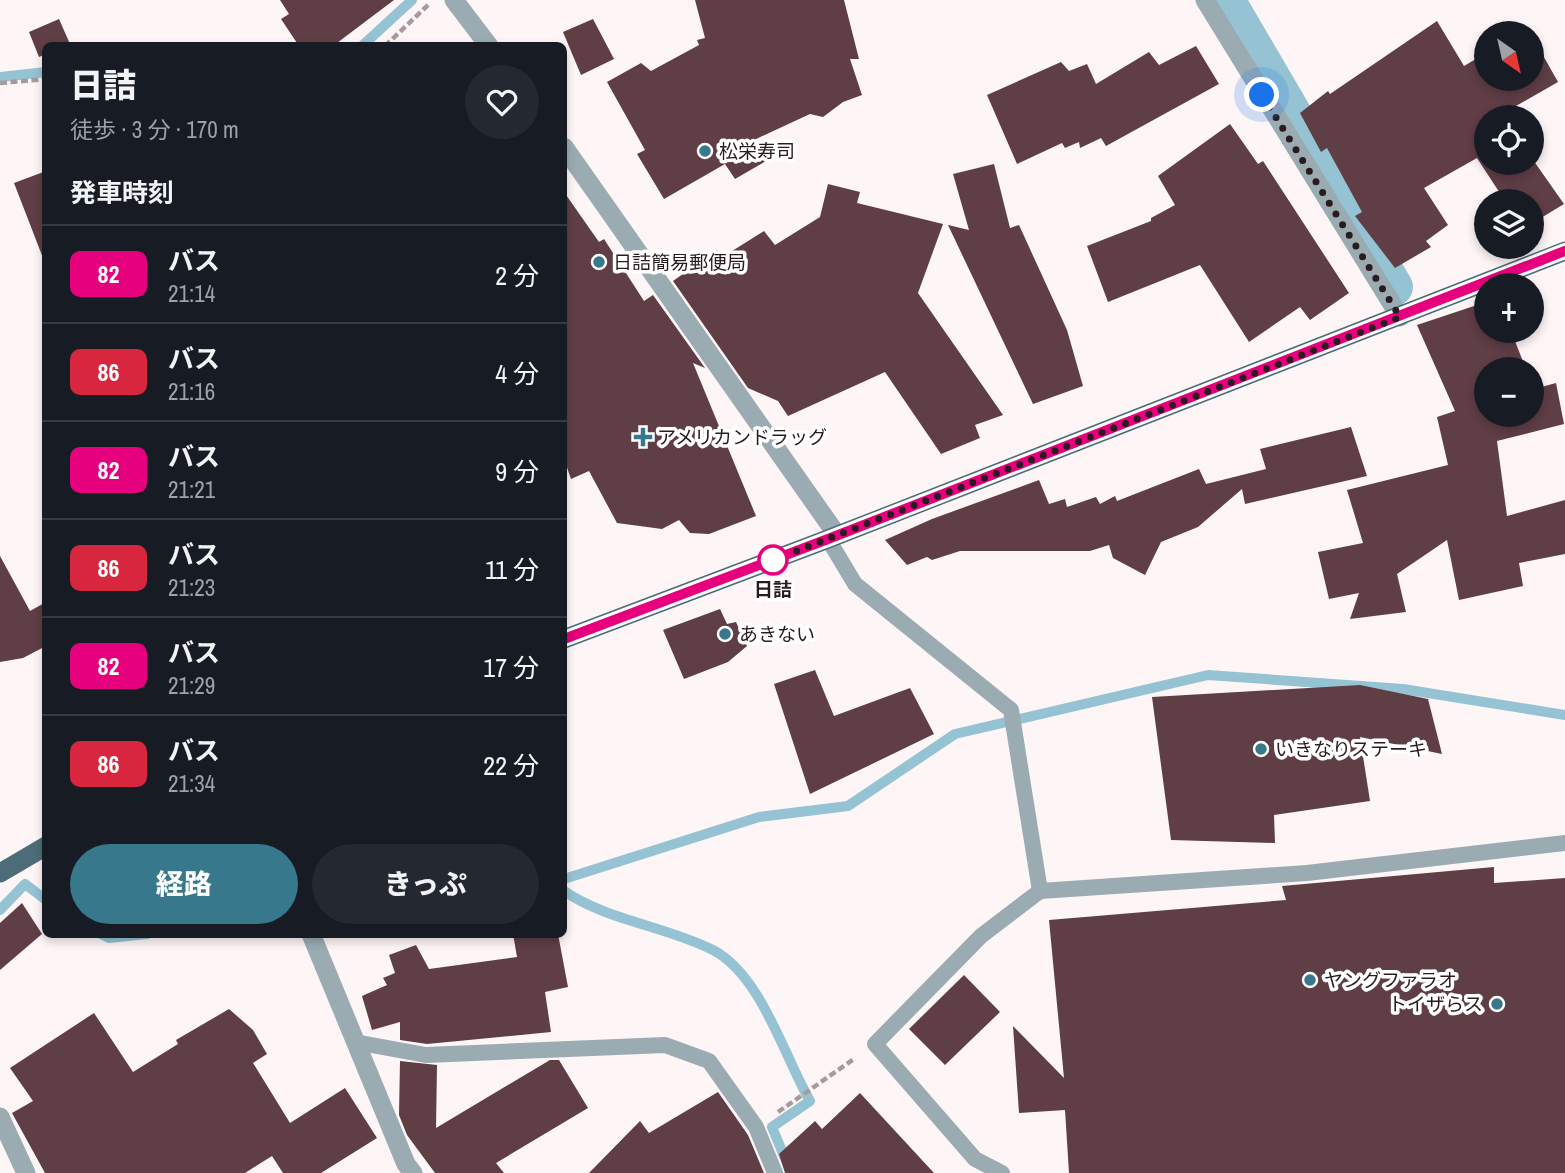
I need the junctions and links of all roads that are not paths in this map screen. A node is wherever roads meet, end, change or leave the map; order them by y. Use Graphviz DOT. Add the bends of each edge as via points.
graph roads {
  1 [pos="454,0"];
  2 [pos="1205,0"];
  3 [pos="486,42"];
  4 [pos="567,151"];
  5 [pos="1565,251"];
  6 [pos="1400,317"];
  7 [pos="833,537"];
  8 [pos="567,638"];
  9 [pos="1565,844"];
  10 [pos="42,848"];
  11 [pos="0,873"];
  12 [pos="1040,891"];
  13 [pos="313,938"];
  14 [pos="355,1042"];
  15 [pos="0,1118"];
  16 [pos="26,1173"];
  17 [pos="413,1173"];
  18 [pos="775,1173"];
  19 [pos="1002,1173"];
  1 -- 3 [label="street"];
  2 -- 6 [label="street"];
  4 -- 7 [label="street"];
  5 -- 6 [label="main road"];
  6 -- 7 [label="main road"];
  7 -- 8 [label="main road"];
  7 -- 12 [label="lane" via="855,584 1011,710"];
  9 -- 12 [label="lane" via="1307,873"];
  10 -- 11 [label="main road"];
  12 -- 19 [label="lane" via="981,936 874,1044 975,1159"];
  13 -- 14 [label="street"];
  14 -- 17 [label="street"];
  14 -- 18 [label="lane" via="426,1055 664,1045 709,1061 755,1127"];
  15 -- 16 [label="street"];
}
